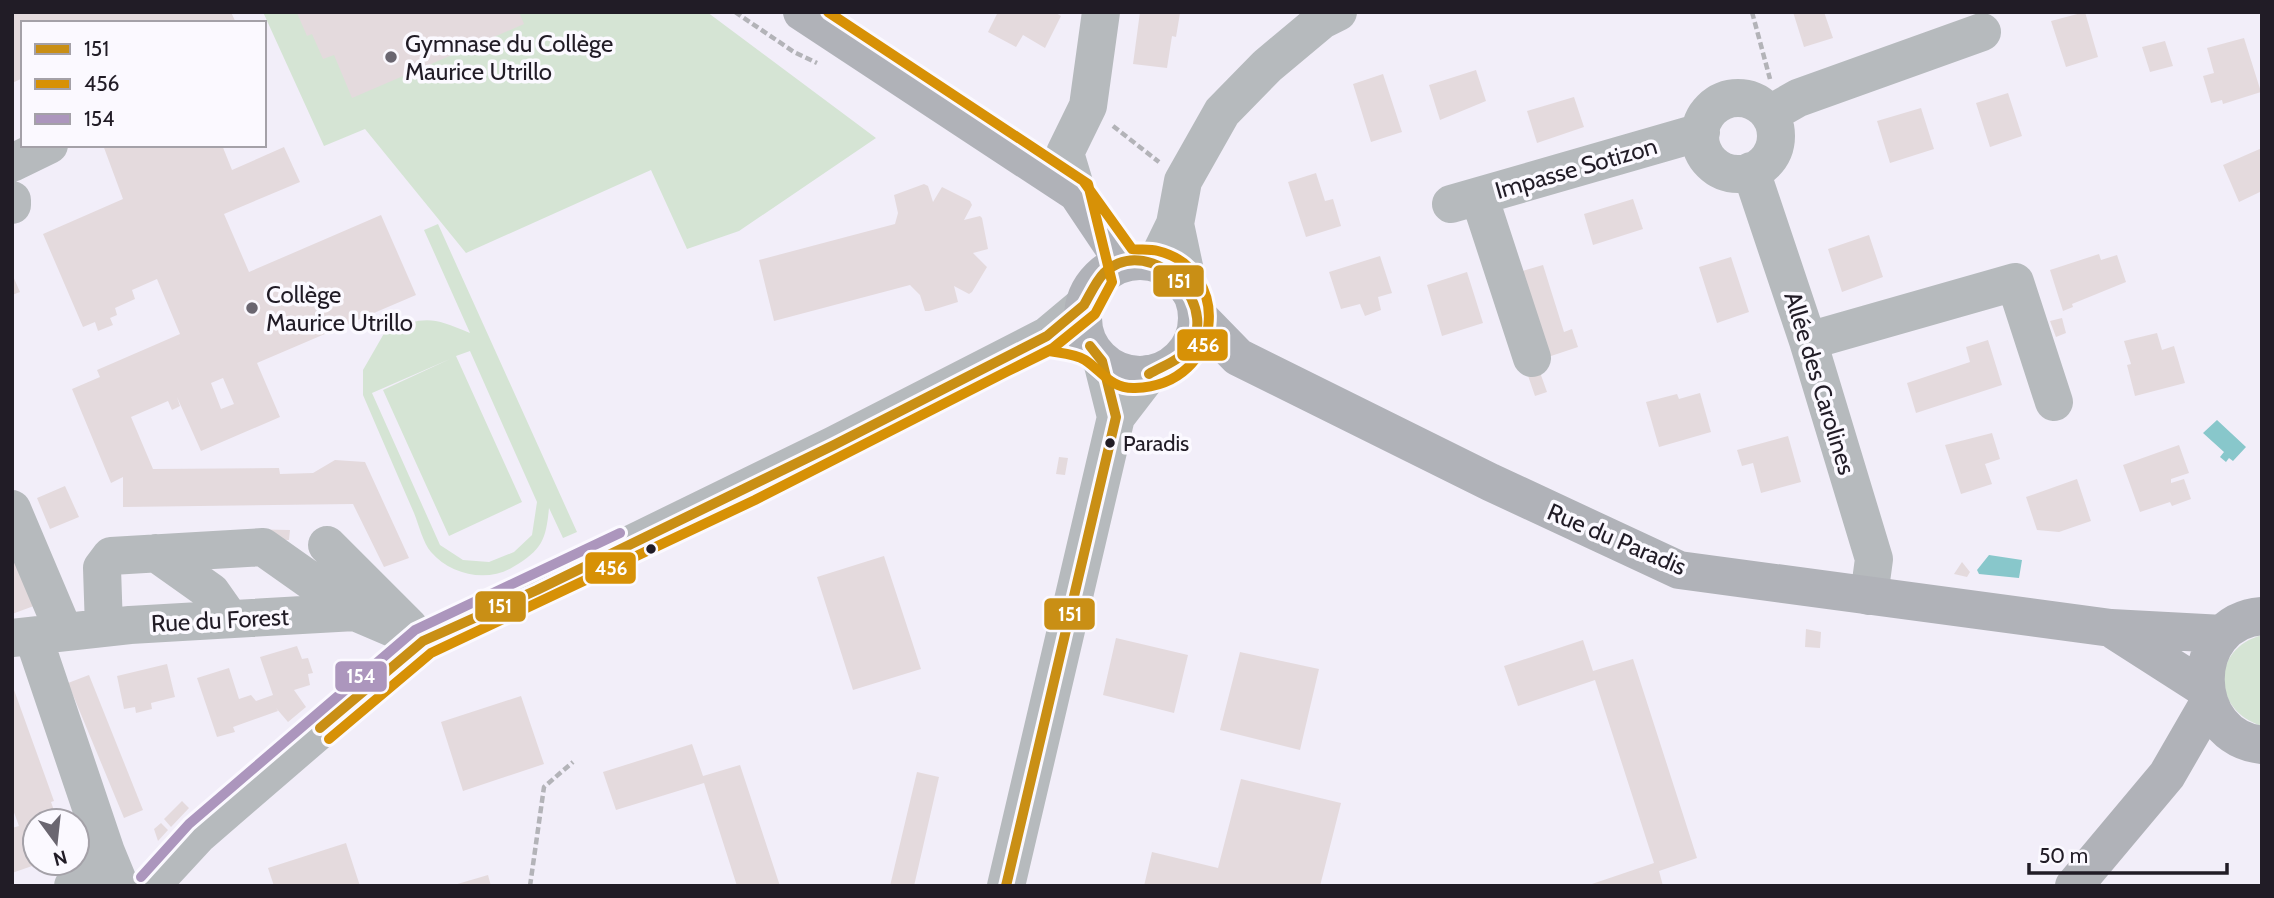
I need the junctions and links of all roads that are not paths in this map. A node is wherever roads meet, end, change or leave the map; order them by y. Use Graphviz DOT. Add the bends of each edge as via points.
graph roads {
  1 [pos="802,12"];
  2 [pos="1101,12"];
  3 [pos="1338,12"];
  4 [pos="1982,32"];
  5 [pos="1765,110"];
  6 [pos="1701,132"];
  7 [pos="45,147"];
  8 [pos="12,163"];
  9 [pos="1751,171"];
  10 [pos="1077,193"];
  11 [pos="1175,224"];
  12 [pos="1115,278"];
  13 [pos="1193,302"];
  14 [pos="1046,336"];
  15 [pos="1808,341"];
  16 [pos="1096,354"];
  17 [pos="1238,357"];
  18 [pos="1532,359"];
  19 [pos="1166,365"];
  20 [pos="2054,402"];
  21 [pos="1116,417"];
  22 [pos="12,509"];
  23 [pos="327,545"];
  24 [pos="190,551"];
  25 [pos="1869,596"];
  26 [pos="355,612"];
  27 [pos="303,615"];
  28 [pos="2262,617"];
  29 [pos="247,618"];
  30 [pos="104,628"];
  31 [pos="2110,628"];
  32 [pos="2223,634"];
  33 [pos="36,635"];
  34 [pos="423,641"];
  35 [pos="2206,696"];
  36 [pos="2247,740"];
  37 [pos="2167,775"];
  38 [pos="113,869"];
  39 [pos="73,886"];
  40 [pos="151,886"];
  41 [pos="1006,886"];
  42 [pos="2074,886"];
  1 -- 10 [label="main road"];
  2 -- 10 [label="street" via="1088,106 1065,153"];
  3 -- 11 [label="street" via="1267,66 1222,112 1183,181"];
  4 -- 5 [label="street"];
  5 -- 6 [label="street" via="1740,98 1718,104 1703,121"];
  5 -- 9 [label="street" via="1776,136 1774,148 1761,166"];
  6 -- 9 [label="street" via="1702,145 1715,165 1738,173"];
  6 -- 18 [label="street, Impasse Sotizon" via="1465,200"];
  7 -- 8 [label="street"];
  9 -- 15 [label="street, Allée des Carolines"];
  10 -- 12 [label="main road"];
  11 -- 12 [label="street"];
  11 -- 13 [label="street"];
  12 -- 13 [label="main road" via="1181,278"];
  12 -- 14 [label="street"];
  12 -- 16 [label="main road" via="1085,333"];
  13 -- 17 [label="main road, Rue du Paradis"];
  13 -- 19 [label="main road" via="1193,337"];
  14 -- 16 [label="street"];
  14 -- 34 [label="street" via="718,502"];
  15 -- 20 [label="street" via="2015,282"];
  15 -- 25 [label="street, Allée des Carolines" via="1874,559"];
  16 -- 19 [label="main road" via="1125,372"];
  16 -- 21 [label="street"];
  17 -- 19 [label="main road, Rue du Paradis"];
  17 -- 25 [label="main road, Rue du Paradis" via="1679,570"];
  19 -- 21 [label="street"];
  21 -- 41 [label="street"];
  22 -- 33 [label="street"];
  23 -- 34 [label="street"];
  24 -- 26 [label="street" via="263,547"];
  24 -- 27 [label="street" via="285,593"];
  24 -- 29 [label="street" via="244,590"];
  24 -- 30 [label="street" via="111,556 102,568"];
  25 -- 31 [label="main road, Rue du Paradis"];
  26 -- 27 [label="street, Rue du Forest"];
  26 -- 34 [label="street, Rue du Forest"];
  27 -- 29 [label="street, Rue du Forest"];
  28 -- 32 [label="main road" via="2239,623"];
  29 -- 30 [label="street, Rue du Forest"];
  30 -- 33 [label="street, Rue du Forest"];
  31 -- 32 [label="main road, Rue du Paradis"];
  31 -- 35 [label="main road, Rue du Paradis"];
  32 -- 35 [label="main road" via="2205,666"];
  33 -- 38 [label="street"];
  34 -- 40 [label="street" via="198,835"];
  35 -- 36 [label="main road" via="2217,721"];
  35 -- 37 [label="main road"];
  36 -- 37 [label="main road"];
  37 -- 42 [label="main road"];
  38 -- 39 [label="street"];
}
